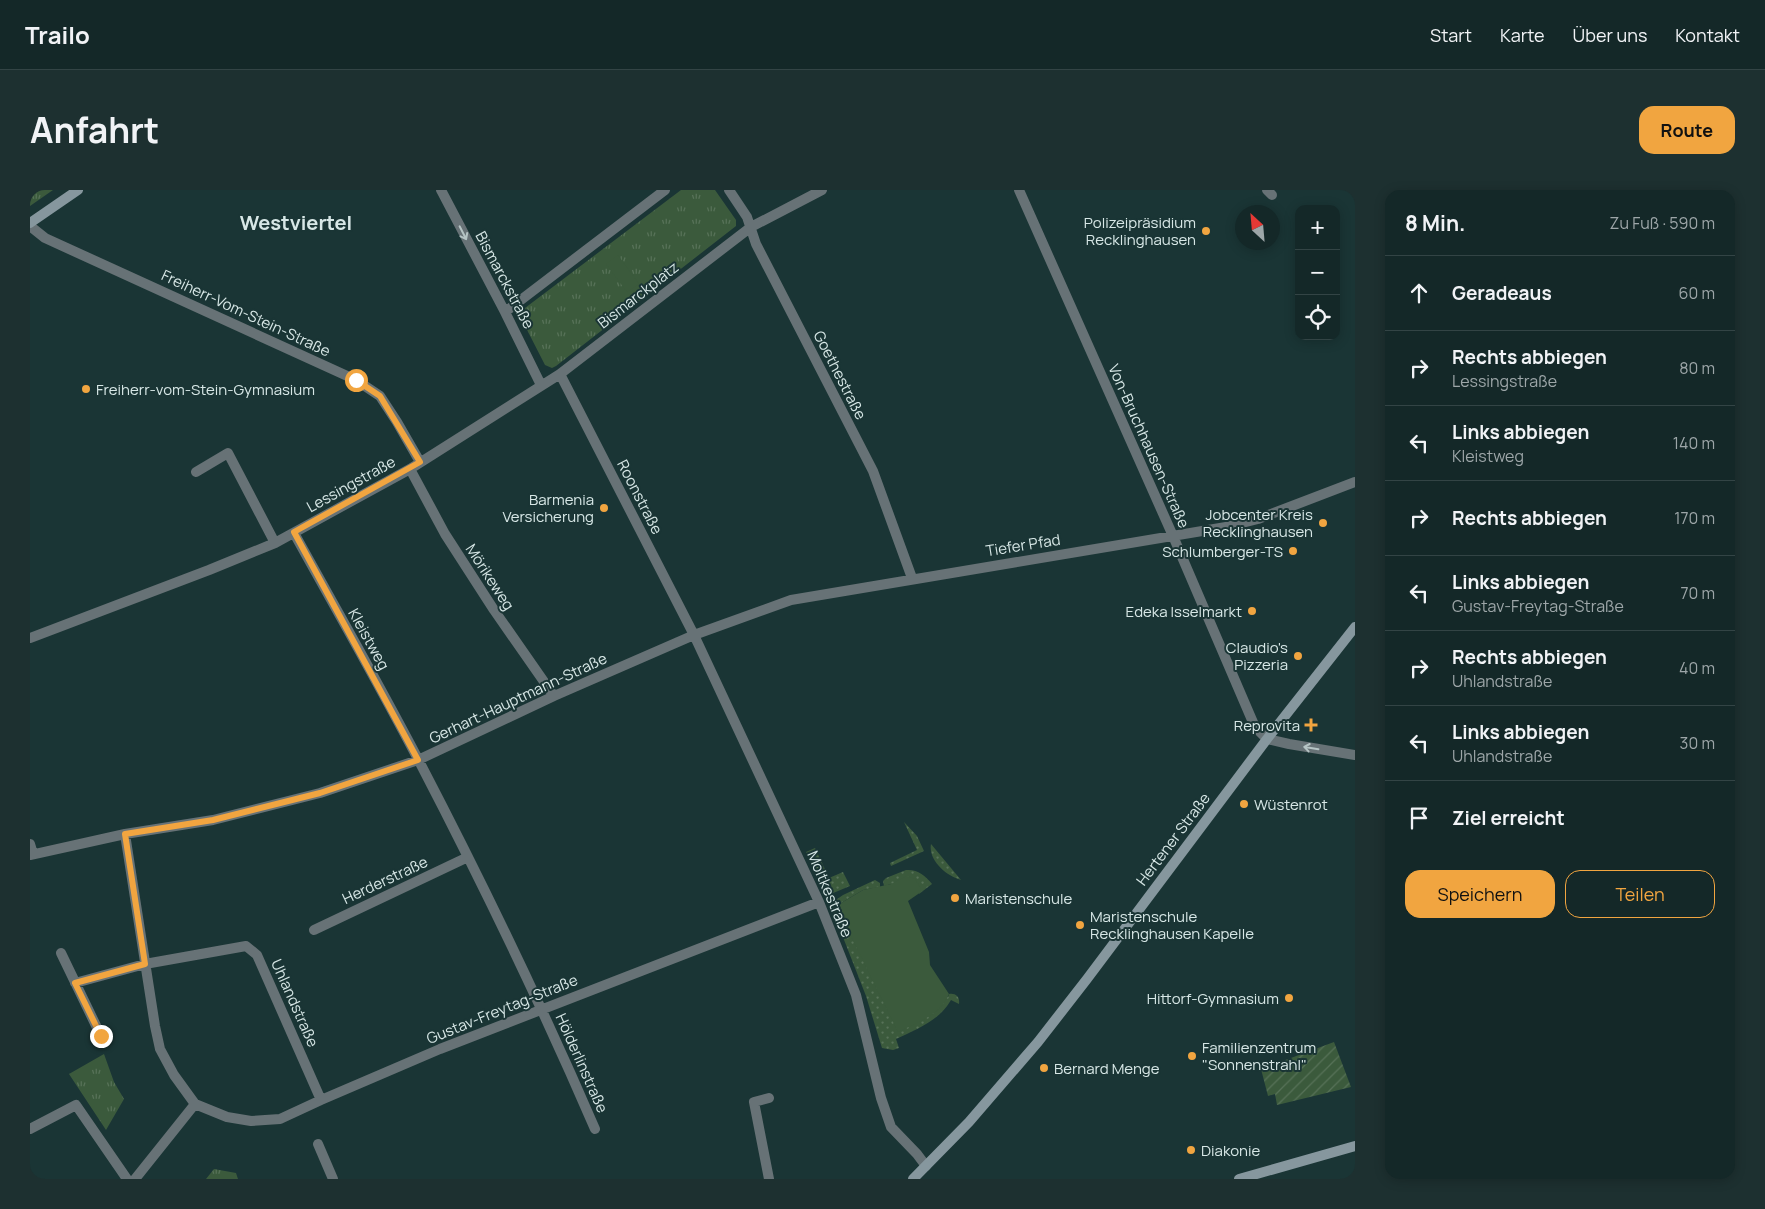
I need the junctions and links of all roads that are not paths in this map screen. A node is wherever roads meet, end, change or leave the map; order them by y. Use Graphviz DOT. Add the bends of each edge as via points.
graph roads {
  1 [pos="78,190"];
  2 [pos="441,190"];
  3 [pos="665,190"];
  4 [pos="729,190"];
  5 [pos="822,190"];
  6 [pos="1019,190"];
  7 [pos="30,225"];
  8 [pos="751,227"];
  9 [pos="506,312"];
  10 [pos="560,374"];
  11 [pos="542,385"];
  12 [pos="420,462"];
  13 [pos="410,469"];
  14 [pos="196,472"];
  15 [pos="1355,482"];
  16 [pos="294,532"];
  17 [pos="1173,536"];
  18 [pos="275,543"];
  19 [pos="912,578"];
  20 [pos="1355,627"];
  21 [pos="694,635"];
  22 [pos="30,638"];
  23 [pos="554,696"];
  24 [pos="1267,739"];
  25 [pos="1355,755"];
  26 [pos="418,760"];
  27 [pos="125,834"];
  28 [pos="30,844"];
  29 [pos="31,855"];
  30 [pos="468,857"];
  31 [pos="819,902"];
  32 [pos="314,930"];
  33 [pos="61,953"];
  34 [pos="145,964"];
  35 [pos="75,983"];
  36 [pos="542,1008"];
  37 [pos="101,1036"];
  38 [pos="769,1098"];
  39 [pos="321,1100"];
  40 [pos="195,1104"];
  41 [pos="30,1129"];
  42 [pos="595,1129"];
  43 [pos="318,1144"];
  44 [pos="1355,1146"];
  45 [pos="926,1166"];
  46 [pos="127,1179"];
  47 [pos="135,1179"];
  48 [pos="333,1179"];
  49 [pos="769,1179"];
  50 [pos="913,1179"];
  51 [pos="918,1179"];
  52 [pos="1239,1179"];
  1 -- 7 [label="main road"];
  2 -- 9 [label="street, Bismarckstraße, one-way"];
  3 -- 9 [label="street"];
  4 -- 8 [label="street, Goethestraße"];
  5 -- 8 [label="street, Bismarckplatz"];
  6 -- 17 [label="street, Von-Bruchhausen-Straße"];
  7 -- 12 [label="street, Freiherr-Vom-Stein-Straße" via="45,238 356,380 380,396"];
  8 -- 10 [label="street, Bismarckplatz"];
  8 -- 19 [label="street, Goethestraße" via="756,244 873,472"];
  9 -- 11 [label="street, Bismarckstraße"];
  10 -- 11 [label="street, Bismarckplatz"];
  10 -- 21 [label="street, Roonstraße"];
  11 -- 12 [label="street, Lessingstraße"];
  12 -- 13 [label="street, Lessingstraße"];
  13 -- 16 [label="street, Lessingstraße"];
  13 -- 23 [label="street, Mörikeweg" via="444,534"];
  14 -- 18 [label="street" via="228,453"];
  15 -- 17 [label="street, Tiefer Pfad" via="1258,519"];
  16 -- 18 [label="street, Lessingstraße"];
  16 -- 26 [label="street, Kleistweg"];
  17 -- 19 [label="street, Tiefer Pfad"];
  17 -- 24 [label="street, Von-Bruchhausen-Straße" via="1254,727"];
  18 -- 22 [label="street, Lessingstraße"];
  19 -- 21 [label="street, Tiefer Pfad" via="791,600"];
  20 -- 24 [label="main road, Hertener Straße"];
  21 -- 23 [label="street, Gerhart-Hauptmann-Straße"];
  21 -- 31 [label="street, Moltkestraße"];
  23 -- 26 [label="street, Gerhart-Hauptmann-Straße"];
  25 -- 24 [label="street, one-way"];
  24 -- 45 [label="main road, Hertener Straße" via="1038,1042"];
  26 -- 27 [label="street, Gerhart-Hauptmann-Straße" via="310,796 213,820"];
  26 -- 30 [label="street"];
  27 -- 29 [label="street, Gerhart-Hauptmann-Straße"];
  27 -- 34 [label="street"];
  28 -- 29 [label="street"];
  30 -- 32 [label="street, Herderstraße"];
  30 -- 36 [label="street"];
  31 -- 36 [label="street, Gustav-Freytag-Straße"];
  31 -- 45 [label="street, Moltkestraße" via="856,995 891,1127"];
  33 -- 35 [label="street"];
  34 -- 35 [label="street, Uhlandstraße"];
  34 -- 39 [label="street, Uhlandstraße" via="246,946 257,955"];
  34 -- 40 [label="street" via="160,1049"];
  35 -- 37 [label="street"];
  36 -- 39 [label="street, Gustav-Freytag-Straße"];
  36 -- 42 [label="street, Hölderlinstraße"];
  38 -- 49 [label="street" via="754,1102"];
  39 -- 40 [label="street, Gustav-Freytag-Straße" via="280,1119 265,1121 227,1117"];
  40 -- 47 [label="street"];
  41 -- 46 [label="street" via="76,1105"];
  43 -- 48 [label="street"];
  44 -- 52 [label="main road"];
  45 -- 50 [label="main road, Hertener Straße"];
  45 -- 51 [label="main road"];
}
